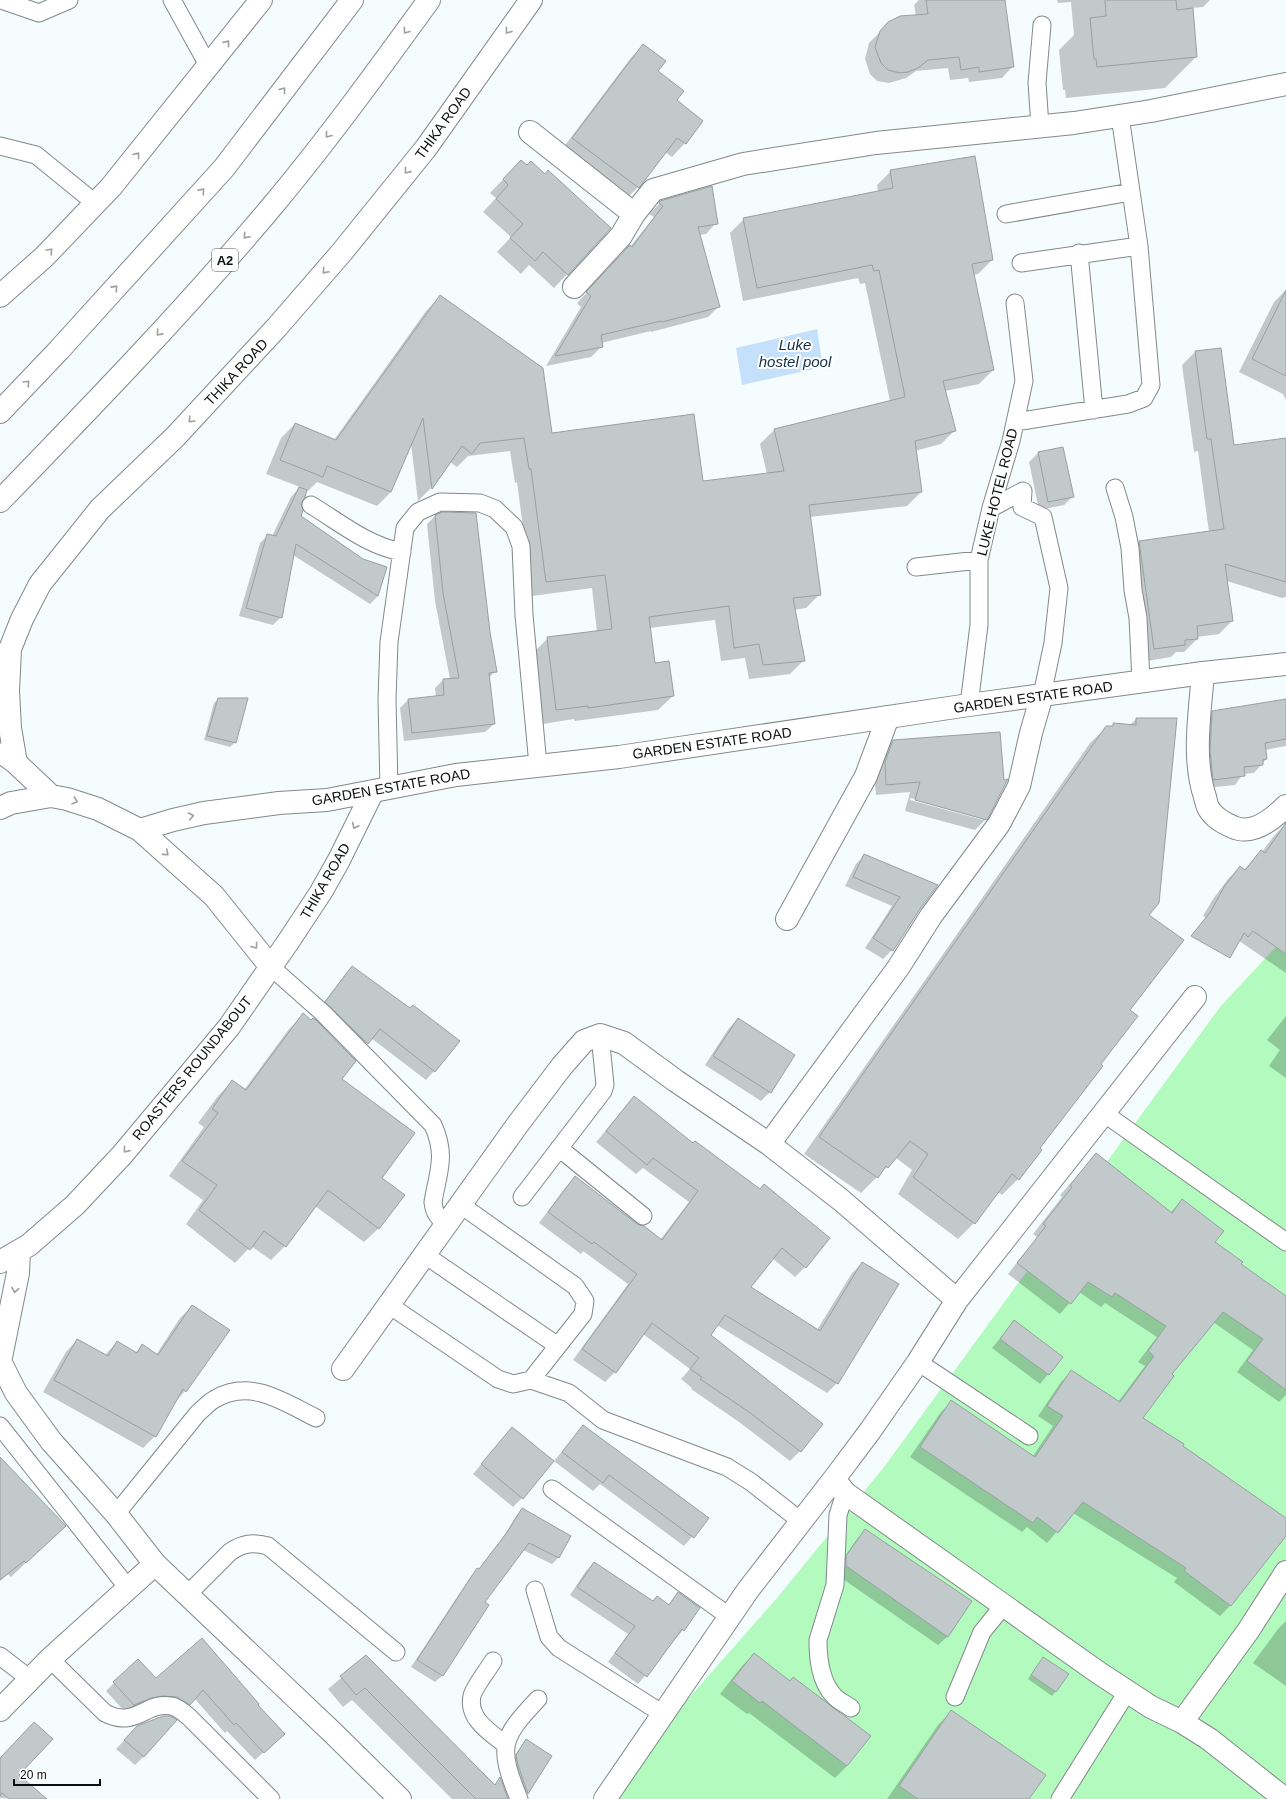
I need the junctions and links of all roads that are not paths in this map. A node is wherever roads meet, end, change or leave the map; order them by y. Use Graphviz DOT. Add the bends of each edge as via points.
graph roads {
  1 [pos="69,0"];
  2 [pos="172,0"];
  3 [pos="261,0"];
  4 [pos="352,0"];
  5 [pos="429,0"];
  6 [pos="531,0"];
  7 [pos="3,2"];
  8 [pos="1042,25"];
  9 [pos="209,67"];
  10 [pos="1286,84"];
  11 [pos="1120,116"];
  12 [pos="1040,126"];
  13 [pos="530,132"];
  14 [pos="0,146"];
  15 [pos="1131,192"];
  16 [pos="95,203"];
  17 [pos="634,214"];
  18 [pos="1006,214"];
  19 [pos="1139,246"];
  20 [pos="1079,253"];
  21 [pos="1021,263"];
  22 [pos="27,274"];
  23 [pos="0,284"];
  24 [pos="574,288"];
  25 [pos="0,296"];
  26 [pos="1015,303"];
  27 [pos="1094,410"];
  28 [pos="0,412"];
  29 [pos="1015,422"];
  30 [pos="1116,488"];
  31 [pos="0,501"];
  32 [pos="311,505"];
  33 [pos="991,508"];
  34 [pos="402,552"];
  35 [pos="979,560"];
  36 [pos="916,567"];
  37 [pos="1286,664"];
  38 [pos="1203,673"];
  39 [pos="1141,681"];
  40 [pos="1042,695"];
  41 [pos="969,705"];
  42 [pos="888,717"];
  43 [pos="8,757"];
  44 [pos="538,765"];
  45 [pos="381,790"];
  46 [pos="51,796"];
  47 [pos="1286,806"];
  48 [pos="0,808"];
  49 [pos="140,830"];
  50 [pos="787,919"];
  51 [pos="271,967"];
  52 [pos="1195,997"];
  53 [pos="600,1035"];
  54 [pos="1105,1114"];
  55 [pos="769,1144"];
  56 [pos="559,1148"];
  57 [pos="522,1197"];
  58 [pos="460,1205"];
  59 [pos="643,1216"];
  60 [pos="447,1223"];
  61 [pos="1286,1242"];
  62 [pos="425,1255"];
  63 [pos="9,1257"];
  64 [pos="957,1300"];
  65 [pos="389,1305"];
  66 [pos="558,1346"];
  67 [pos="0,1362"];
  68 [pos="918,1362"];
  69 [pos="343,1370"];
  70 [pos="531,1380"];
  71 [pos="316,1418"];
  72 [pos="0,1426"];
  73 [pos="1029,1436"];
  74 [pos="840,1486"];
  75 [pos="552,1489"];
  76 [pos="116,1514"];
  77 [pos="802,1522"];
  78 [pos="155,1564"];
  79 [pos="1286,1572"];
  80 [pos="128,1588"];
  81 [pos="535,1590"];
  82 [pos="187,1595"];
  83 [pos="1004,1605"];
  84 [pos="730,1617"];
  85 [pos="396,1652"];
  86 [pos="0,1656"];
  87 [pos="50,1659"];
  88 [pos="493,1661"];
  89 [pos="30,1679"];
  90 [pos="1128,1692"];
  91 [pos="955,1697"];
  92 [pos="538,1699"];
  93 [pos="852,1708"];
  94 [pos="0,1710"];
  95 [pos="663,1714"];
  96 [pos="1182,1722"];
  97 [pos="506,1745"];
  98 [pos="272,1799"];
  99 [pos="400,1799"];
  100 [pos="519,1799"];
  101 [pos="605,1799"];
  102 [pos="1060,1799"];
  103 [pos="1285,1799"];
  1 -- 7 [label="lane" via="39,13"];
  2 -- 9 [label="lane"];
  9 -- 3 [label="main road, one-way"];
  28 -- 4 [label="main road, one-way" via="224,168"];
  5 -- 31 [label="main road, A2, one-way" via="275,203 108,389"];
  6 -- 43 [label="main road, THIKA ROAD, one-way" via="426,148 342,252 277,327 175,437 100,509 40,584 10,649"];
  8 -- 12 [label="lane" via="1037,83"];
  16 -- 9 [label="main road, one-way"];
  10 -- 11 [label="main road"];
  11 -- 12 [label="main road"];
  11 -- 15 [label="lane"];
  12 -- 17 [label="main road" via="876,143 743,164 653,190"];
  13 -- 17 [label="main road"];
  14 -- 16 [label="lane" via="36,155"];
  15 -- 18 [label="lane"];
  15 -- 19 [label="lane"];
  22 -- 16 [label="main road, one-way"];
  17 -- 24 [label="main road" via="621,236"];
  19 -- 20 [label="lane"];
  19 -- 27 [label="lane" via="1151,385 1144,398 1138,401"];
  20 -- 21 [label="lane"];
  20 -- 27 [label="lane"];
  22 -- 23 [label="main road"];
  22 -- 25 [label="main road"];
  26 -- 29 [label="lane, LUKE HOTEL ROAD" via="1024,381"];
  27 -- 29 [label="lane"];
  29 -- 33 [label="lane, LUKE HOTEL ROAD"];
  30 -- 39 [label="lane" via="1130,548 1138,618"];
  32 -- 34 [label="lane" via="375,545"];
  33 -- 35 [label="lane, LUKE HOTEL ROAD"];
  33 -- 40 [label="lane" via="1023,491 1022,507 1043,517 1059,588 1053,643"];
  34 -- 44 [label="lane" via="405,528 418,512 440,502 480,503 495,509 514,527 521,546 524,615"];
  34 -- 45 [label="lane" via="389,642"];
  35 -- 36 [label="lane"];
  35 -- 41 [label="lane, LUKE HOTEL ROAD" via="979,625"];
  37 -- 38 [label="main road, GARDEN ESTATE ROAD"];
  38 -- 39 [label="main road, GARDEN ESTATE ROAD"];
  38 -- 47 [label="main road" via="1198,751 1200,783 1209,809 1222,822 1240,830 1257,827"];
  39 -- 40 [label="main road, GARDEN ESTATE ROAD"];
  40 -- 41 [label="main road, GARDEN ESTATE ROAD"];
  40 -- 55 [label="main road" via="1019,786 999,824 931,916 894,974"];
  41 -- 42 [label="main road, GARDEN ESTATE ROAD"];
  42 -- 44 [label="main road, GARDEN ESTATE ROAD" via="619,757"];
  42 -- 50 [label="main road" via="866,776"];
  43 -- 46 [label="main road, THIKA ROAD"];
  44 -- 45 [label="main road, GARDEN ESTATE ROAD" via="456,775"];
  49 -- 45 [label="main road, GARDEN ESTATE ROAD, one-way" via="204,813 279,802 327,800"];
  45 -- 51 [label="main road, THIKA ROAD, one-way"];
  46 -- 48 [label="main road" via="11,803"];
  46 -- 49 [label="main road, one-way" via="98,809"];
  49 -- 51 [label="main road, one-way" via="214,896"];
  51 -- 60 [label="lane" via="323,1013 433,1126 439,1138 442,1155 433,1202 434,1209 440,1220"];
  51 -- 63 [label="main road, ROASTERS ROUNDABOUT, one-way" via="229,1027 122,1155 75,1206 29,1245"];
  52 -- 54 [label="main road"];
  53 -- 55 [label="main road" via="624,1043"];
  53 -- 56 [label="lane" via="605,1085 603,1091"];
  53 -- 58 [label="main road" via="584,1041 562,1066"];
  54 -- 61 [label="lane"];
  54 -- 64 [label="main road"];
  55 -- 64 [label="main road" via="841,1200"];
  56 -- 57 [label="lane"];
  56 -- 59 [label="lane"];
  58 -- 60 [label="main road"];
  58 -- 66 [label="lane" via="575,1286 585,1301 583,1314"];
  60 -- 62 [label="main road"];
  62 -- 65 [label="main road"];
  62 -- 66 [label="lane"];
  63 -- 67 [label="main road, one-way" via="18,1273"];
  64 -- 68 [label="main road"];
  65 -- 69 [label="main road"];
  65 -- 70 [label="lane" via="498,1379 513,1384"];
  66 -- 70 [label="lane"];
  67 -- 76 [label="main road" via="16,1393 51,1441"];
  68 -- 73 [label="lane"];
  68 -- 74 [label="main road"];
  70 -- 77 [label="lane" via="569,1393 603,1420 727,1467 751,1482"];
  71 -- 76 [label="lane" via="265,1393 245,1390 214,1399 198,1413"];
  72 -- 80 [label="lane"];
  74 -- 77 [label="main road"];
  74 -- 83 [label="main road"];
  74 -- 93 [label="lane" via="835,1585 818,1646 824,1681 834,1696"];
  75 -- 84 [label="lane"];
  76 -- 78 [label="main road"];
  77 -- 84 [label="main road"];
  78 -- 80 [label="main road"];
  78 -- 82 [label="main road"];
  79 -- 96 [label="main road"];
  80 -- 87 [label="main road"];
  81 -- 95 [label="lane" via="549,1637 559,1648"];
  82 -- 85 [label="lane" via="238,1547 249,1543 268,1546"];
  82 -- 99 [label="main road"];
  83 -- 90 [label="main road"];
  83 -- 91 [label="lane" via="982,1632"];
  84 -- 95 [label="main road"];
  86 -- 89 [label="lane"];
  87 -- 89 [label="main road"];
  87 -- 98 [label="lane" via="105,1713 115,1718 134,1717 166,1705 176,1707"];
  88 -- 97 [label="lane" via="472,1695 472,1710 480,1724"];
  89 -- 94 [label="main road"];
  90 -- 96 [label="main road"];
  90 -- 102 [label="lane"];
  92 -- 97 [label="lane" via="518,1720 510,1732"];
  95 -- 101 [label="main road"];
  96 -- 103 [label="main road" via="1209,1739"];
  97 -- 100 [label="lane" via="505,1762"];
}
